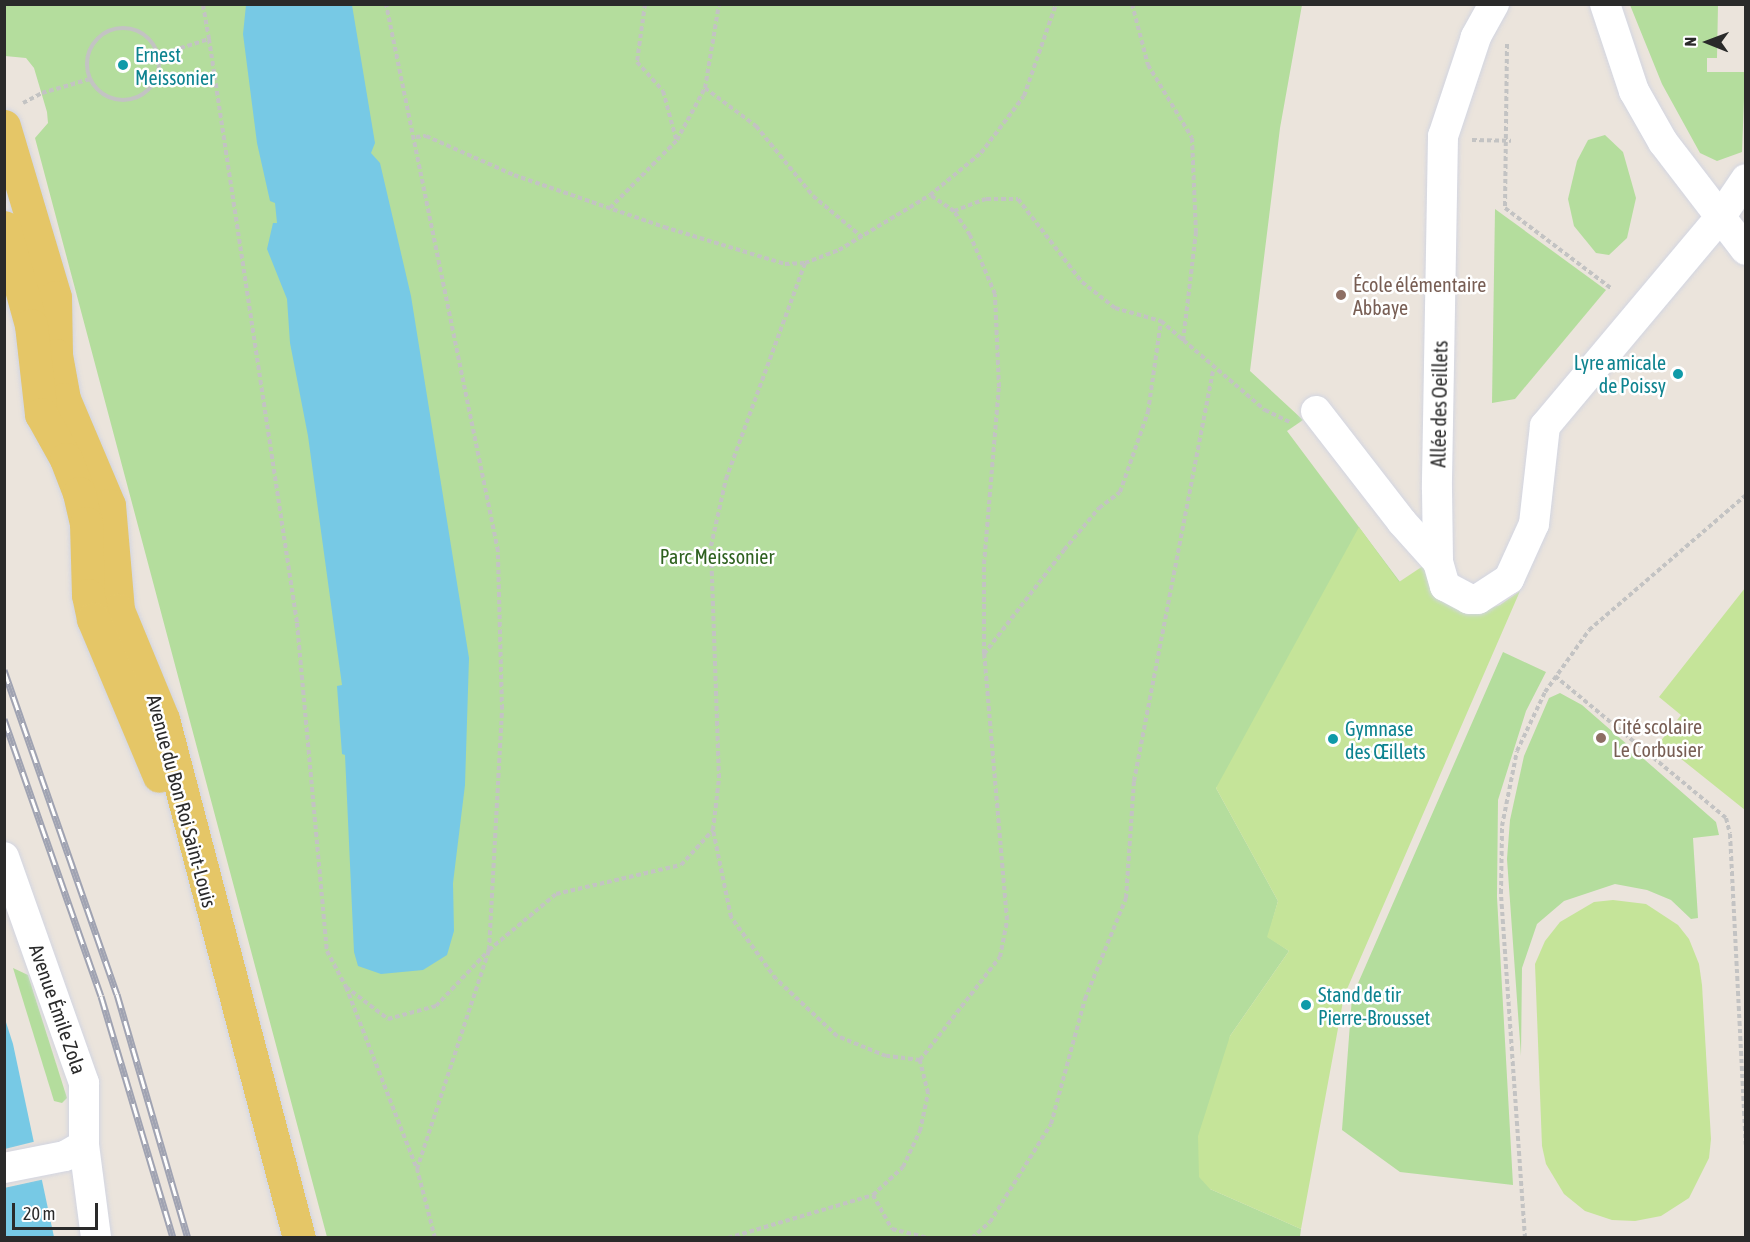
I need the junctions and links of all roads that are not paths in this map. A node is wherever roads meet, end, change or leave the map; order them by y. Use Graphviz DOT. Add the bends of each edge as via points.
graph roads {
  1 [pos="1494,4"];
  2 [pos="1605,4"];
  3 [pos="8,118"];
  4 [pos="1746,179"];
  5 [pos="1719,219"];
  6 [pos="4,227"];
  7 [pos="1746,250"];
  8 [pos="1306,418"];
  9 [pos="1438,562"];
  10 [pos="4,857"];
  11 [pos="74,1151"];
  12 [pos="4,1168"];
  13 [pos="96,1238"];
  14 [pos="279,1238"];
  15 [pos="299,1238"];
  1 -- 9 [label="street, Allée des Oeillets" via="1476,37 1443,136"];
  2 -- 5 [label="street" via="1634,91 1663,142"];
  3 -- 15 [label="main road, Avenue du Bon Roi Saint-Louis" via="55,297 56,355 64,399 109,505 118,610 163,719"];
  4 -- 5 [label="street"];
  5 -- 7 [label="street"];
  5 -- 9 [label="street, Allée des Oeillets" via="1545,426 1534,524 1509,579 1493,592 1469,599 1445,586"];
  6 -- 14 [label="main road, Avenue du Bon Roi Saint-Louis" via="31,325 41,414 66,459 82,503 93,619 159,775"];
  8 -- 9 [label="street, Allée des Oeillets"];
  10 -- 11 [label="street, Avenue Émile Zola" via="84,1083"];
  11 -- 12 [label="street"];
  11 -- 13 [label="street, Avenue Émile Zola"];
}
